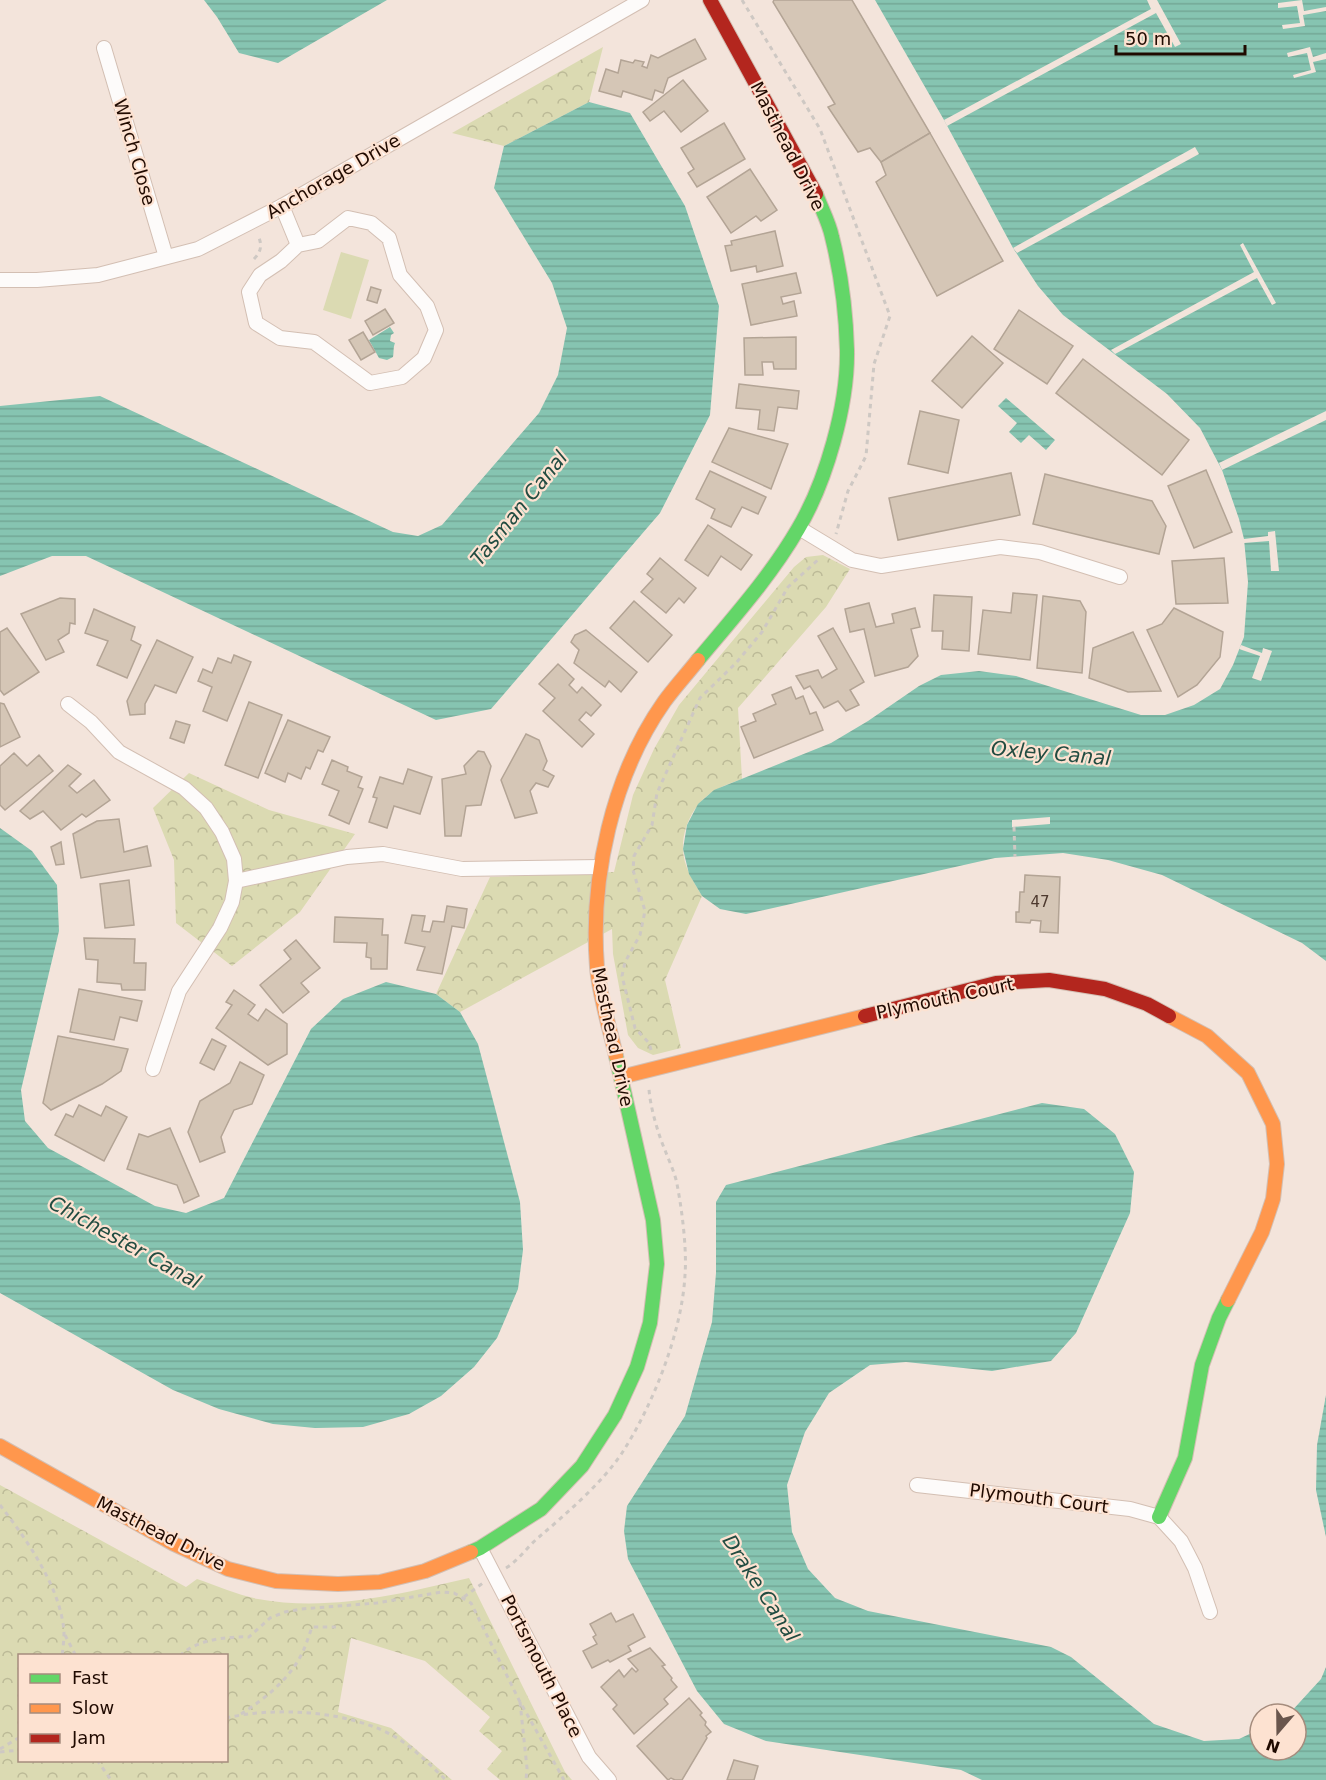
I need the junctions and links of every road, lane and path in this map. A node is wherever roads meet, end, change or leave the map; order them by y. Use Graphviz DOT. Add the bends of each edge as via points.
graph roads {
  1 [pos="642,0"];
  2 [pos="710,0"];
  3 [pos="742,0"];
  4 [pos="104,48"];
  5 [pos="282,206"];
  6 [pos="252,222"];
  7 [pos="298,245"];
  8 [pos="166,257"];
  9 [pos="268,270"];
  10 [pos="0,280"];
  11 [pos="799,528"];
  12 [pos="831,548"];
  13 [pos="1120,577"];
  14 [pos="68,704"];
  15 [pos="1014,827"];
  16 [pos="1015,857"];
  17 [pos="600,867"];
  18 [pos="236,881"];
  19 [pos="654,1068"];
  20 [pos="153,1069"];
  21 [pos="621,1077"];
  22 [pos="0,1446"];
  23 [pos="918,1485"];
  24 [pos="0,1505"];
  25 [pos="1159,1517"];
  26 [pos="480,1548"];
  27 [pos="494,1575"];
  28 [pos="465,1597"];
  29 [pos="1210,1612"];
  30 [pos="336,1627"];
  31 [pos="64,1633"];
  32 [pos="62,1654"];
  33 [pos="75,1654"];
  34 [pos="182,1654"];
  35 [pos="519,1700"];
  36 [pos="240,1714"];
  37 [pos="228,1717"];
  38 [pos="18,1738"];
  39 [pos="18,1750"];
  40 [pos="0,1751"];
  41 [pos="98,1762"];
  42 [pos="111,1780"];
  43 [pos="446,1780"];
  44 [pos="526,1780"];
  45 [pos="564,1780"];
  46 [pos="609,1780"];
  1 -- 5 [label="street, Anchorage Drive"];
  2 -- 11 [label="street, Masthead Drive" via="813,187 832,235 847,351 841,411 823,475"];
  3 -- 12 [label="path" via="820,129 890,316 874,364 866,456 848,491"];
  4 -- 8 [label="street, Winch Close"];
  5 -- 6 [label="street, Anchorage Drive"];
  5 -- 7 [label="street"];
  6 -- 8 [label="street, Anchorage Drive" via="198,249"];
  6 -- 9 [label="path" via="261,243 253,261"];
  7 -- 9 [label="street"];
  7 -- 9 [label="street" via="318,241 348,219 371,223 389,238 400,275 427,306 436,330 424,358 402,377 370,383 314,342 280,338 256,323 249,292"];
  8 -- 10 [label="street, Anchorage Drive" via="98,275"];
  11 -- 12 [label="street"];
  11 -- 17 [label="street, Masthead Drive" via="766,578 664,702 649,726 624,780"];
  12 -- 13 [label="street" via="852,560 881,566 1000,547 1040,552"];
  12 -- 19 [label="path" via="788,587 762,632 700,698 657,793 652,825 634,856 633,870 645,911 640,935 624,962 622,976 635,1028 650,1043"];
  14 -- 18 [label="street" via="119,752 184,788 206,808 234,860"];
  15 -- 16 [label="path"];
  17 -- 18 [label="street" via="462,869 383,854 347,857"];
  17 -- 21 [label="street, Masthead Drive" via="597,969"];
  18 -- 20 [label="street" via="220,928 179,991"];
  19 -- 21 [label="street, Plymouth Court"];
  19 -- 25 [label="street, Plymouth Court" via="996,983 1028,981 1049,980 1105,989 1147,1004 1207,1036 1248,1073 1273,1124 1277,1164 1273,1199 1262,1232 1219,1318 1202,1365 1185,1458"];
  19 -- 27 [label="path" via="648,1090 677,1182 685,1275 666,1361 651,1401 621,1454 564,1517 515,1562"];
  21 -- 26 [label="street, Masthead Drive" via="653,1220 657,1264 650,1323 637,1367 615,1415 582,1466 541,1509"];
  22 -- 26 [label="street, Masthead Drive" via="174,1544 228,1569 276,1581 380,1582 425,1571"];
  23 -- 25 [label="street, Plymouth Court" via="1130,1509"];
  24 -- 31 [label="path" via="51,1585"];
  25 -- 29 [label="street" via="1181,1541 1196,1568"];
  26 -- 27 [label="street, Portsmouth Place"];
  27 -- 28 [label="path"];
  27 -- 46 [label="street, Portsmouth Place" via="589,1757"];
  28 -- 34 [label="path" via="442,1592 377,1604 285,1612 270,1618 249,1637 237,1635 203,1642"];
  28 -- 35 [label="path"];
  30 -- 36 [label="path" via="312,1627 299,1659 282,1681"];
  31 -- 32 [label="path"];
  31 -- 33 [label="path"];
  35 -- 44 [label="path"];
  35 -- 45 [label="path"];
  36 -- 37 [label="path"];
  36 -- 43 [label="path" via="339,1716 374,1726 399,1739"];
  38 -- 40 [label="path"];
  39 -- 40 [label="path"];
  41 -- 42 [label="path"];
}
